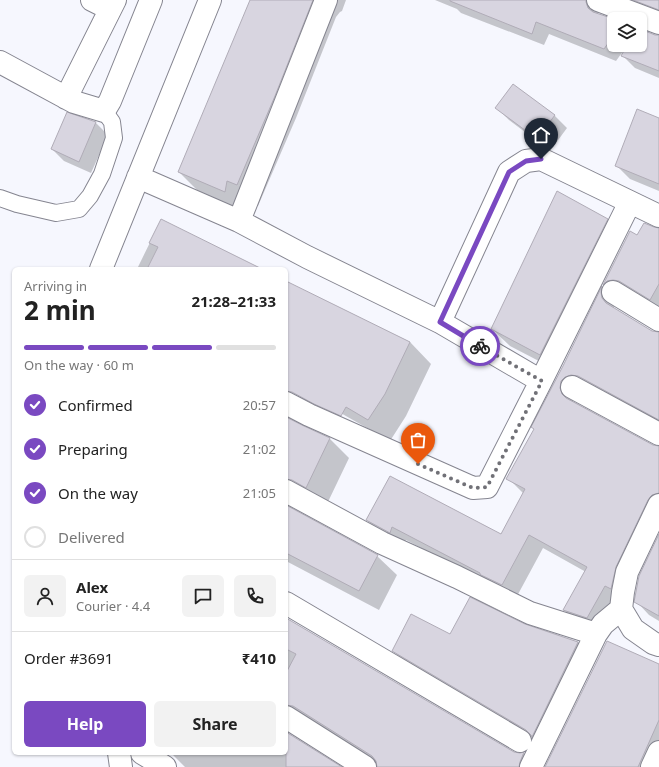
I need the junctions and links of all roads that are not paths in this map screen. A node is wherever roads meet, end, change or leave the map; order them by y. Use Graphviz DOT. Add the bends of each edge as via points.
graph roads {
  1 [pos="151,0"];
  2 [pos="210,0"];
  3 [pos="326,0"];
  4 [pos="598,0"];
  5 [pos="106,3"];
  6 [pos="659,23"];
  7 [pos="0,62"];
  8 [pos="66,98"];
  9 [pos="104,111"];
  10 [pos="138,177"];
  11 [pos="0,198"];
  12 [pos="630,202"];
  13 [pos="659,216"];
  14 [pos="239,221"];
  15 [pos="102,267"];
  16 [pos="612,292"];
  17 [pos="659,320"];
  18 [pos="440,322"];
  19 [pos="542,381"];
  20 [pos="572,387"];
  21 [pos="288,404"];
  22 [pos="659,434"];
  23 [pos="288,493"];
  24 [pos="659,505"];
  25 [pos="288,604"];
  26 [pos="621,609"];
  27 [pos="596,634"];
  28 [pos="659,646"];
  29 [pos="288,718"];
  30 [pos="520,741"];
  31 [pos="659,753"];
  32 [pos="119,755"];
  33 [pos="145,755"];
  34 [pos="121,767"];
  35 [pos="165,767"];
  36 [pos="365,767"];
  37 [pos="531,767"];
  38 [pos="652,767"];
  1 -- 9 [label="street"];
  2 -- 10 [label="street"];
  3 -- 14 [label="street"];
  4 -- 6 [label="street"];
  5 -- 8 [label="street"];
  7 -- 8 [label="street"];
  8 -- 9 [label="street"];
  9 -- 11 [label="lane" via="112,122 114,138 102,174 90,196 79,209 56,213"];
  10 -- 14 [label="street"];
  10 -- 15 [label="street"];
  12 -- 13 [label="street"];
  12 -- 18 [label="street" via="541,159 526,161 509,172"];
  12 -- 19 [label="street"];
  14 -- 18 [label="street"];
  16 -- 17 [label="street"];
  18 -- 19 [label="street"];
  19 -- 21 [label="street" via="487,487 473,488"];
  20 -- 22 [label="street"];
  23 -- 27 [label="street" via="382,543 530,613"];
  24 -- 26 [label="street" via="627,572"];
  25 -- 30 [label="street"];
  26 -- 27 [label="street" via="603,624"];
  26 -- 28 [label="street" via="633,628"];
  27 -- 37 [label="street"];
  29 -- 36 [label="street"];
  31 -- 38 [label="street"];
  32 -- 34 [label="street"];
  33 -- 35 [label="street"];
}
